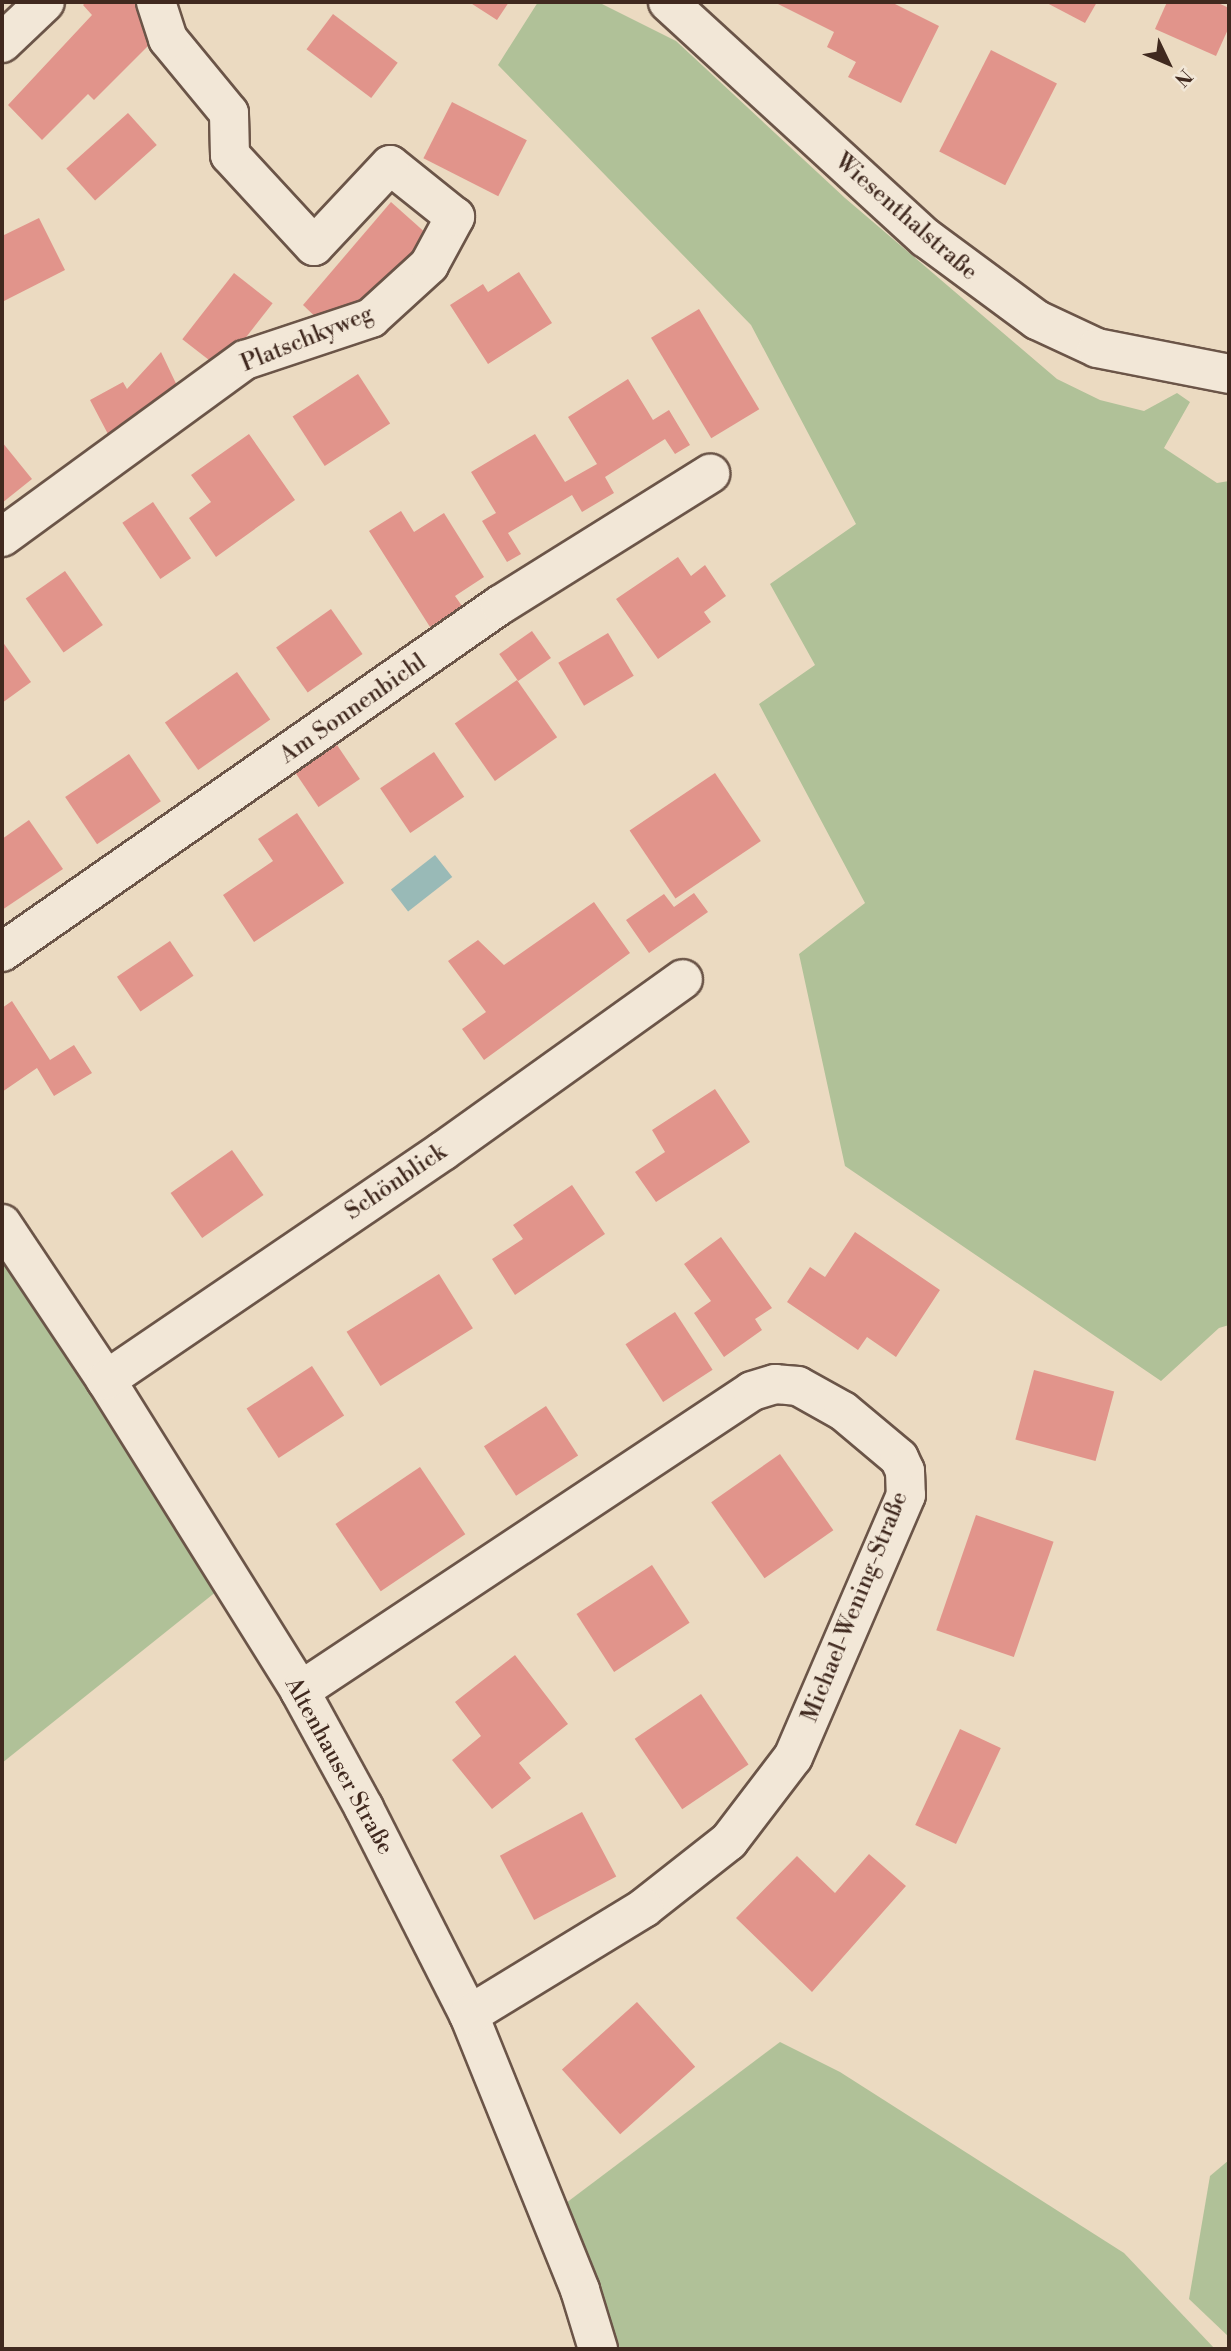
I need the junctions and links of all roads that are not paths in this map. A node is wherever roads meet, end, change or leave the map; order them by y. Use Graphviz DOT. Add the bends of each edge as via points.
graph roads {
  1 [pos="45,2"];
  2 [pos="156,2"];
  3 [pos="668,2"];
  4 [pos="2,43"];
  5 [pos="1229,374"];
  6 [pos="709,474"];
  7 [pos="2,537"];
  8 [pos="2,952"];
  9 [pos="683,979"];
  10 [pos="2,1224"];
  11 [pos="106,1380"];
  12 [pos="300,1691"];
  13 [pos="469,2015"];
  14 [pos="598,2349"];
  1 -- 4 [label="street"];
  2 -- 7 [label="street, Platschkyweg" via="168,39 229,113 230,155 314,246 390,165 454,217 429,265 371,318 245,360"];
  3 -- 5 [label="street, Wiesenthalstraße" via="859,178 982,283 1037,320 1080,342"];
  6 -- 8 [label="street, Am Sonnenbichl" via="522,590"];
  9 -- 11 [label="street, Schönblick" via="443,1151"];
  10 -- 11 [label="street, Altenhauser Straße"];
  11 -- 12 [label="street, Altenhauser Straße"];
  12 -- 13 [label="street, Altenhauser Straße"];
  12 -- 13 [label="street, Michael-Wening-Straße" via="752,1391 775,1384 797,1386 843,1411 899,1458 906,1495 793,1757 729,1841 644,1908"];
  13 -- 14 [label="street, Altenhauser Straße" via="580,2290"];
}
